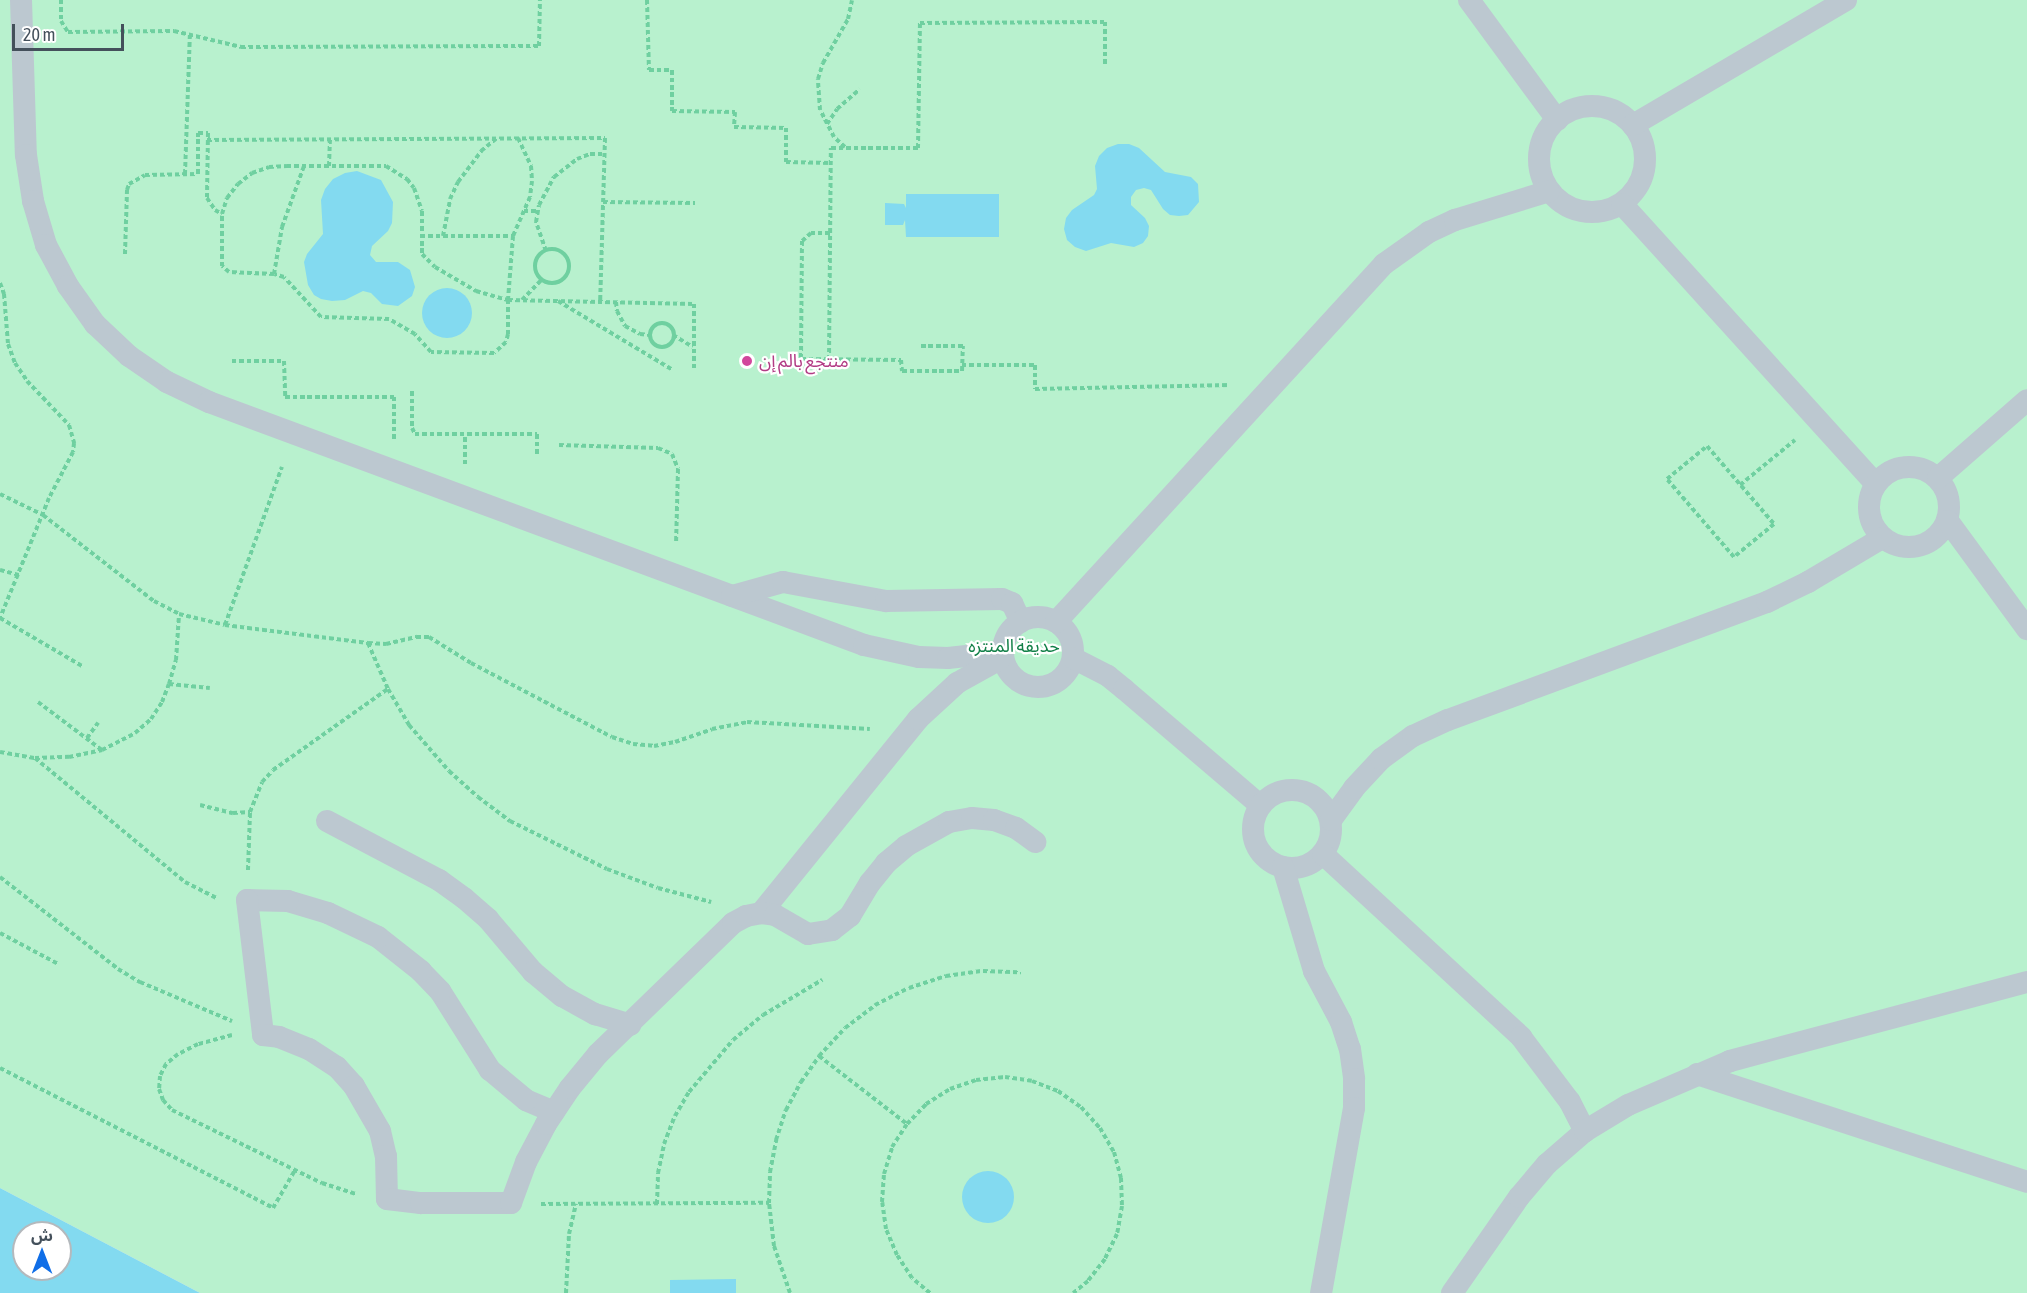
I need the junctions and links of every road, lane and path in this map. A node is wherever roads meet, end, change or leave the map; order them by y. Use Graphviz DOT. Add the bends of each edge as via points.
graph roads {
  1 [pos="21,0"];
  2 [pos="61,0"];
  3 [pos="540,0"];
  4 [pos="647,0"];
  5 [pos="852,0"];
  6 [pos="1469,0"];
  7 [pos="1846,0"];
  8 [pos="190,32"];
  9 [pos="1105,65"];
  10 [pos="860,89"];
  11 [pos="1557,120"];
  12 [pos="826,125"];
  13 [pos="1633,125"];
  14 [pos="518,138"];
  15 [pos="497,139"];
  16 [pos="207,140"];
  17 [pos="330,140"];
  18 [pos="845,148"];
  19 [pos="605,154"];
  20 [pos="831,163"];
  21 [pos="304,166"];
  22 [pos="329,166"];
  23 [pos="185,174"];
  24 [pos="1549,191"];
  25 [pos="603,202"];
  26 [pos="695,203"];
  27 [pos="1622,204"];
  28 [pos="538,211"];
  29 [pos="524,212"];
  30 [pos="222,214"];
  31 [pos="830,232"];
  32 [pos="421,236"];
  33 [pos="443,236"];
  34 [pos="513,236"];
  35 [pos="546,250"];
  36 [pos="125,254"];
  37 [pos="274,274"];
  38 [pos="542,280"];
  39 [pos="0,283"];
  40 [pos="508,300"];
  41 [pos="522,300"];
  42 [pos="557,301"];
  43 [pos="600,302"];
  44 [pos="616,302"];
  45 [pos="650,335"];
  46 [pos="674,335"];
  47 [pos="918,346"];
  48 [pos="694,348"];
  49 [pos="830,360"];
  50 [pos="232,362"];
  51 [pos="962,365"];
  52 [pos="674,370"];
  53 [pos="694,371"];
  54 [pos="1230,385"];
  55 [pos="412,391"];
  56 [pos="2027,400"];
  57 [pos="1818,420"];
  58 [pos="558,445"];
  59 [pos="537,456"];
  60 [pos="282,467"];
  61 [pos="393,470"];
  62 [pos="1938,478"];
  63 [pos="1876,484"];
  64 [pos="1740,485"];
  65 [pos="0,494"];
  66 [pos="43,515"];
  67 [pos="1948,521"];
  68 [pos="1882,538"];
  69 [pos="0,570"];
  70 [pos="19,575"];
  71 [pos="676,575"];
  72 [pos="732,596"];
  73 [pos="179,614"];
  74 [pos="0,618"];
  75 [pos="1021,622"];
  76 [pos="1056,622"];
  77 [pos="225,625"];
  78 [pos="2027,629"];
  79 [pos="369,643"];
  80 [pos="1004,655"];
  81 [pos="1073,658"];
  82 [pos="82,666"];
  83 [pos="169,684"];
  84 [pos="210,688"];
  85 [pos="388,689"];
  86 [pos="38,702"];
  87 [pos="98,723"];
  88 [pos="907,732"];
  89 [pos="87,738"];
  90 [pos="102,750"];
  91 [pos="0,752"];
  92 [pos="35,758"];
  93 [pos="200,805"];
  94 [pos="1260,805"];
  95 [pos="250,812"];
  96 [pos="1331,820"];
  97 [pos="327,821"];
  98 [pos="1035,842"];
  99 [pos="1323,854"];
  100 [pos="1283,867"];
  101 [pos="0,876"];
  102 [pos="247,900"];
  103 [pos="761,913"];
  104 [pos="0,933"];
  105 [pos="58,964"];
  106 [pos="1021,972"];
  107 [pos="822,980"];
  108 [pos="2027,982"];
  109 [pos="630,1025"];
  110 [pos="263,1035"];
  111 [pos="819,1056"];
  112 [pos="0,1068"];
  113 [pos="1697,1074"];
  114 [pos="554,1112"];
  115 [pos="907,1124"];
  116 [pos="1585,1131"];
  117 [pos="295,1170"];
  118 [pos="2027,1182"];
  119 [pos="387,1200"];
  120 [pos="511,1203"];
  121 [pos="769,1203"];
  122 [pos="576,1204"];
  123 [pos="657,1204"];
  124 [pos="566,1293"];
  125 [pos="790,1293"];
  126 [pos="930,1293"];
  127 [pos="1073,1293"];
  128 [pos="1321,1293"];
  129 [pos="1452,1293"];
  1 -- 61 [label="lane" via="26,155 33,201 46,245 95,324 129,356 167,382 209,402"];
  2 -- 8 [label="path" via="61,21 68,32"];
  3 -- 8 [label="path" via="539,46 241,47"];
  4 -- 20 [label="path" via="649,70 672,70 672,111 735,112 734,127 786,128 786,162"];
  5 -- 12 [label="path" via="848,19 818,79 820,110"];
  6 -- 11 [label="lane"];
  7 -- 13 [label="lane"];
  8 -- 23 [label="path"];
  9 -- 18 [label="path" via="1105,22 921,23 918,148"];
  10 -- 12 [label="path"];
  11 -- 13 [label="lane" via="1568,112 1596,106 1610,109"];
  11 -- 24 [label="lane" via="1546,132 1539,161"];
  12 -- 18 [label="path"];
  13 -- 27 [label="lane" via="1644,148 1644,174"];
  14 -- 15 [label="path"];
  14 -- 19 [label="path" via="605,138"];
  14 -- 29 [label="path" via="531,166 532,181"];
  15 -- 17 [label="path"];
  15 -- 33 [label="path" via="481,151 458,182 450,199"];
  16 -- 17 [label="path"];
  16 -- 23 [label="path" via="208,133 198,133 198,174"];
  16 -- 30 [label="path" via="207,198"];
  17 -- 22 [label="path"];
  18 -- 20 [label="path" via="831,148"];
  19 -- 25 [label="path"];
  19 -- 28 [label="path" via="590,154 564,166 554,177"];
  20 -- 31 [label="path"];
  21 -- 22 [label="path"];
  21 -- 30 [label="path" via="269,167 252,173 227,198"];
  21 -- 37 [label="path" via="282,227"];
  22 -- 32 [label="path" via="386,166 407,179 420,199"];
  23 -- 36 [label="path" via="146,175 129,184"];
  24 -- 27 [label="lane" via="1569,208 1583,212 1596,213"];
  24 -- 76 [label="lane" via="1455,220 1429,232 1384,264"];
  25 -- 26 [label="path"];
  25 -- 43 [label="path"];
  27 -- 57 [label="lane"];
  28 -- 29 [label="path"];
  28 -- 35 [label="path" via="537,230"];
  29 -- 34 [label="path"];
  30 -- 37 [label="path" via="221,261 225,270"];
  31 -- 49 [label="path"];
  31 -- 49 [label="path" via="811,233 802,241 801,359"];
  32 -- 33 [label="path"];
  32 -- 40 [label="path" via="422,254 428,262 476,291"];
  33 -- 34 [label="path"];
  34 -- 40 [label="path"];
  35 -- 38 [label="path" via="536,260 535,268"];
  35 -- 38 [label="path" via="561,251 570,265 569,273 557,283"];
  37 -- 40 [label="path" via="292,283 321,318 389,319 415,334 431,352 494,353 501,349 508,334"];
  38 -- 41 [label="path"];
  39 -- 66 [label="path" via="8,344 15,363 73,433 73,452"];
  40 -- 41 [label="path"];
  41 -- 42 [label="path"];
  42 -- 43 [label="path"];
  42 -- 52 [label="path"];
  43 -- 44 [label="path"];
  44 -- 45 [label="path" via="616,311 625,326"];
  44 -- 48 [label="path" via="694,304"];
  45 -- 46 [label="path" via="652,342 665,347"];
  45 -- 46 [label="path" via="658,323 671,328"];
  46 -- 48 [label="path"];
  47 -- 51 [label="path" via="963,346"];
  48 -- 53 [label="path"];
  49 -- 51 [label="path" via="901,360 902,371 962,371"];
  50 -- 61 [label="path" via="284,362 285,397 393,397"];
  51 -- 54 [label="path" via="1035,365 1035,389"];
  55 -- 59 [label="path" via="415,434 537,434"];
  56 -- 62 [label="lane"];
  57 -- 63 [label="lane"];
  57 -- 64 [label="path"];
  58 -- 71 [label="path" via="658,448 672,454 678,469"];
  60 -- 77 [label="path"];
  61 -- 71 [label="lane"];
  62 -- 63 [label="lane" via="1928,471 1905,467 1894,469"];
  62 -- 67 [label="lane" via="1947,490"];
  63 -- 68 [label="lane" via="1870,518"];
  64 -- 64 [label="path" via="1707,446 1667,479 1734,557 1774,524"];
  65 -- 66 [label="path"];
  66 -- 70 [label="path"];
  66 -- 73 [label="path" via="154,601"];
  67 -- 68 [label="lane" via="1935,539 1925,545 1903,548"];
  67 -- 78 [label="lane"];
  68 -- 96 [label="lane" via="1767,602 1413,736 1381,759"];
  69 -- 70 [label="path"];
  70 -- 74 [label="path"];
  71 -- 72 [label="lane"];
  72 -- 75 [label="lane" via="783,582 886,601 1002,599 1011,603"];
  72 -- 80 [label="lane" via="891,653 948,658"];
  73 -- 77 [label="path"];
  73 -- 83 [label="path" via="176,660"];
  74 -- 82 [label="path"];
  75 -- 76 [label="lane" via="1044,618"];
  75 -- 80 [label="lane" via="1011,629"];
  76 -- 81 [label="lane" via="1071,637"];
  77 -- 79 [label="path"];
  79 -- 85 [label="path"];
  79 -- 88 [label="path" via="429,637 612,737 633,744 675,742 747,722"];
  80 -- 81 [label="lane" via="1015,678 1038,687 1060,679"];
  80 -- 88 [label="lane" via="950,688"];
  81 -- 94 [label="lane" via="1116,682"];
  83 -- 84 [label="path"];
  83 -- 90 [label="path" via="151,719 135,733"];
  85 -- 95 [label="path" via="273,770 258,789"];
  85 -- 103 [label="path" via="409,725 449,771 510,821 558,847 638,880"];
  86 -- 89 [label="path"];
  87 -- 89 [label="path"];
  88 -- 103 [label="lane"];
  89 -- 90 [label="path"];
  90 -- 92 [label="path" via="69,757"];
  91 -- 92 [label="path"];
  92 -- 102 [label="path" via="185,882 214,898"];
  93 -- 95 [label="path"];
  94 -- 96 [label="lane" via="1285,789 1300,790 1314,795 1326,807"];
  94 -- 100 [label="lane" via="1253,820 1258,849"];
  95 -- 102 [label="path"];
  96 -- 99 [label="lane" via="1329,844"];
  97 -- 109 [label="lane" via="439,880 464,898 488,919 533,972 562,996 595,1014"];
  98 -- 103 [label="lane" via="1016,828 994,820 949,822 906,846 886,863 850,916 832,930 808,934 775,915"];
  99 -- 100 [label="lane" via="1312,864"];
  99 -- 116 [label="lane" via="1521,1037 1559,1085"];
  100 -- 128 [label="lane" via="1314,971 1341,1022 1354,1079 1354,1108"];
  101 -- 110 [label="path" via="118,969 148,986"];
  102 -- 110 [label="lane"];
  102 -- 114 [label="lane" via="288,901 327,912 385,942 440,991 490,1070 525,1100"];
  103 -- 109 [label="lane" via="733,923"];
  104 -- 105 [label="path"];
  106 -- 111 [label="path" via="983,971 909,988 875,1005 845,1028"];
  107 -- 123 [label="path" via="763,1015 733,1040 689,1092 664,1144"];
  108 -- 113 [label="lane" via="1730,1061"];
  109 -- 114 [label="lane" via="598,1054"];
  110 -- 117 [label="path" via="219,1037 178,1054 166,1064 159,1089 172,1110"];
  110 -- 119 [label="lane" via="309,1049 337,1067 354,1086 380,1131 386,1156"];
  111 -- 115 [label="path"];
  111 -- 121 [label="path" via="801,1082 780,1130 770,1172"];
  112 -- 117 [label="path" via="273,1208"];
  113 -- 116 [label="lane" via="1628,1105"];
  113 -- 118 [label="lane"];
  114 -- 120 [label="lane" via="526,1162"];
  115 -- 126 [label="path" via="892,1148 884,1174 882,1202 886,1229 897,1255 912,1278"];
  115 -- 127 [label="path" via="926,1104 950,1089 976,1080 1005,1077 1032,1081 1058,1091 1081,1107 1114,1152 1121,1178 1122,1206 1117,1234 1105,1259"];
  116 -- 129 [label="lane" via="1547,1164 1519,1197"];
  117 -- 119 [label="path" via="322,1183"];
  119 -- 120 [label="lane"];
  120 -- 122 [label="path"];
  121 -- 123 [label="path"];
  121 -- 125 [label="path" via="774,1246"];
  122 -- 123 [label="path"];
  122 -- 124 [label="path" via="569,1234"];
}
